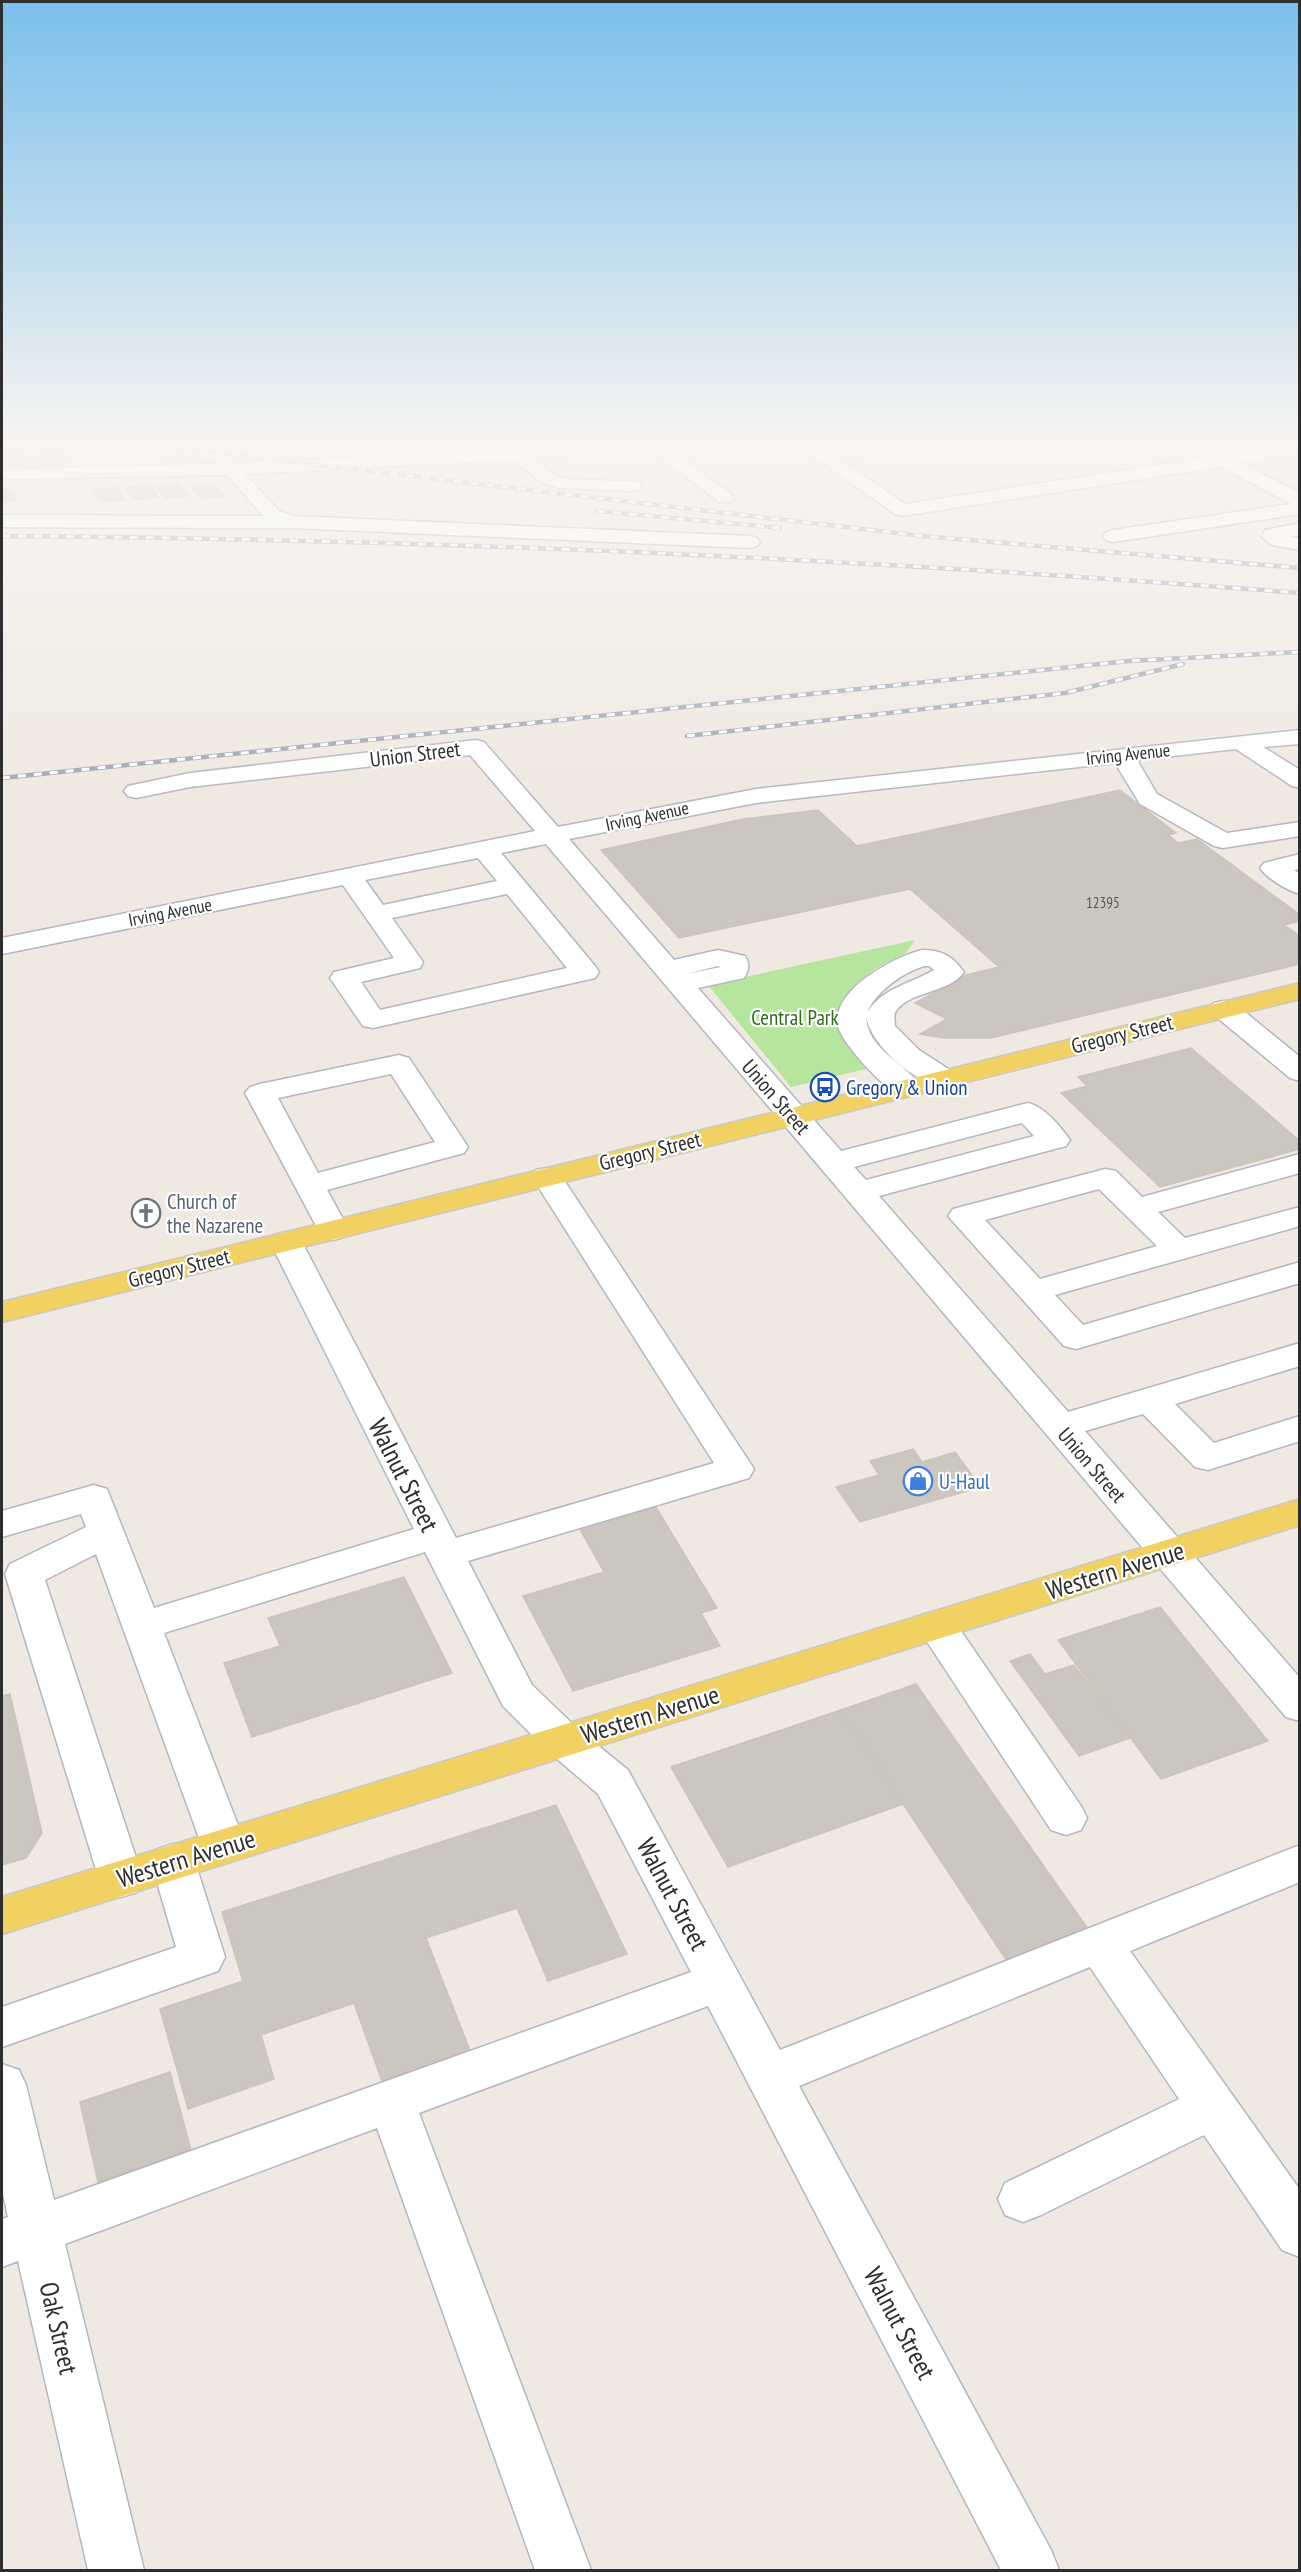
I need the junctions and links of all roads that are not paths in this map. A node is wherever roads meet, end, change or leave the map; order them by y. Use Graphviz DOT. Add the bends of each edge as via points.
graph roads {
  1 [pos="1299,737"];
  2 [pos="1240,742"];
  3 [pos="1122,755"];
  4 [pos="1299,781"];
  5 [pos="136,791"];
  6 [pos="1299,829"];
  7 [pos="551,835"];
  8 [pos="484,849"];
  9 [pos="1299,861"];
  10 [pos="349,876"];
  11 [pos="513,885"];
  12 [pos="1299,886"];
  13 [pos="376,914"];
  14 [pos="2,946"];
  15 [pos="410,962"];
  16 [pos="1299,991"];
  17 [pos="443,1004"];
  18 [pos="1224,1009"];
  19 [pos="1299,1072"];
  20 [pos="943,1078"];
  21 [pos="907,1087"];
  22 [pos="792,1116"];
  23 [pos="832,1163"];
  24 [pos="1299,1163"];
  25 [pos="546,1177"];
  26 [pos="309,1185"];
  27 [pos="857,1192"];
  28 [pos="1136,1208"];
  29 [pos="1299,1216"];
  30 [pos="333,1230"];
  31 [pos="286,1242"];
  32 [pos="1179,1250"];
  33 [pos="1299,1272"];
  34 [pos="1033,1291"];
  35 [pos="2,1312"];
  36 [pos="1299,1354"];
  37 [pos="1150,1400"];
  38 [pos="1059,1427"];
  39 [pos="1299,1428"];
  40 [pos="1299,1512"];
  41 [pos="2,1524"];
  42 [pos="107,1533"];
  43 [pos="440,1545"];
  44 [pos="1167,1553"];
  45 [pos="936,1625"];
  46 [pos="141,1626"];
  47 [pos="1299,1706"];
  48 [pos="564,1741"];
  49 [pos="1066,1818"];
  50 [pos="224,1846"];
  51 [pos="174,1862"];
  52 [pos="1299,1863"];
  53 [pos="121,1879"];
  54 [pos="2,1916"];
  55 [pos="1099,1944"];
  56 [pos="719,1982"];
  57 [pos="2,2027"];
  58 [pos="769,2076"];
  59 [pos="2,2085"];
  60 [pos="392,2101"];
  61 [pos="1212,2107"];
  62 [pos="1023,2199"];
  63 [pos="1299,2233"];
  64 [pos="19,2237"];
  65 [pos="116,2571"];
  66 [pos="563,2571"];
  67 [pos="1031,2571"];
  1 -- 2 [label="street, Irving Avenue"];
  2 -- 3 [label="street, Irving Avenue"];
  2 -- 4 [label="street"];
  3 -- 6 [label="street" via="1148,799 1223,841"];
  3 -- 7 [label="street, Irving Avenue" via="756,796"];
  5 -- 7 [label="street, Union Street" via="190,780 476,747"];
  7 -- 8 [label="street, Irving Avenue"];
  7 -- 22 [label="street, Union Street"];
  8 -- 10 [label="street, Irving Avenue"];
  8 -- 11 [label="street"];
  9 -- 12 [label="street" via="1273,868"];
  10 -- 13 [label="street"];
  10 -- 14 [label="street, Irving Avenue"];
  11 -- 13 [label="street"];
  11 -- 17 [label="street" via="585,972"];
  13 -- 15 [label="street"];
  15 -- 17 [label="street"];
  15 -- 17 [label="street" via="344,978 373,1020"];
  16 -- 18 [label="main road, Gregory Street"];
  18 -- 19 [label="street"];
  18 -- 20 [label="main road, Gregory Street"];
  20 -- 21 [label="main road, Gregory Street"];
  20 -- 21 [label="street" via="907,1055 889,1038 879,1018 883,1008 897,996 943,979 950,972 944,963 933,958 919,958 876,983 856,1005 850,1019 867,1049"];
  21 -- 22 [label="main road, Gregory Street"];
  22 -- 23 [label="street, Union Street"];
  22 -- 25 [label="main road, Gregory Street"];
  23 -- 27 [label="street, Union Street"];
  23 -- 27 [label="street" via="1028,1112 1055,1140"];
  24 -- 28 [label="street"];
  25 -- 30 [label="main road, Gregory Street"];
  25 -- 43 [label="street" via="736,1468"];
  26 -- 26 [label="street" via="260,1093 399,1064 453,1147"];
  26 -- 30 [label="street"];
  27 -- 38 [label="street, Union Street"];
  28 -- 32 [label="street"];
  28 -- 34 [label="street" via="1105,1178 964,1216"];
  29 -- 32 [label="street"];
  30 -- 31 [label="main road, Gregory Street"];
  31 -- 35 [label="main road, Gregory Street"];
  31 -- 43 [label="street, Walnut Street"];
  32 -- 34 [label="street"];
  33 -- 34 [label="street" via="1076,1338"];
  36 -- 37 [label="street"];
  37 -- 38 [label="street"];
  37 -- 39 [label="street" via="1208,1458"];
  38 -- 44 [label="street, Union Street"];
  40 -- 44 [label="main road, Western Avenue"];
  41 -- 42 [label="street" via="94,1498"];
  42 -- 46 [label="street"];
  42 -- 53 [label="street" via="24,1574"];
  43 -- 46 [label="street"];
  43 -- 48 [label="street, Walnut Street" via="517,1695"];
  44 -- 45 [label="main road, Western Avenue"];
  44 -- 47 [label="street, Union Street"];
  45 -- 48 [label="main road, Western Avenue"];
  45 -- 49 [label="street"];
  46 -- 50 [label="street"];
  48 -- 50 [label="main road, Western Avenue"];
  48 -- 56 [label="street, Walnut Street" via="613,1782"];
  50 -- 51 [label="main road, Western Avenue"];
  51 -- 53 [label="main road, Western Avenue"];
  51 -- 57 [label="street" via="202,1958"];
  52 -- 55 [label="street"];
  53 -- 54 [label="main road, Western Avenue"];
  55 -- 58 [label="street"];
  55 -- 61 [label="street"];
  56 -- 58 [label="street, Walnut Street"];
  56 -- 60 [label="street"];
  58 -- 67 [label="street, Walnut Street"];
  59 -- 64 [label="street, Oak Street"];
  60 -- 64 [label="street"];
  60 -- 66 [label="street"];
  61 -- 62 [label="street"];
  61 -- 63 [label="street"];
  64 -- 65 [label="street, Oak Street"];
}
